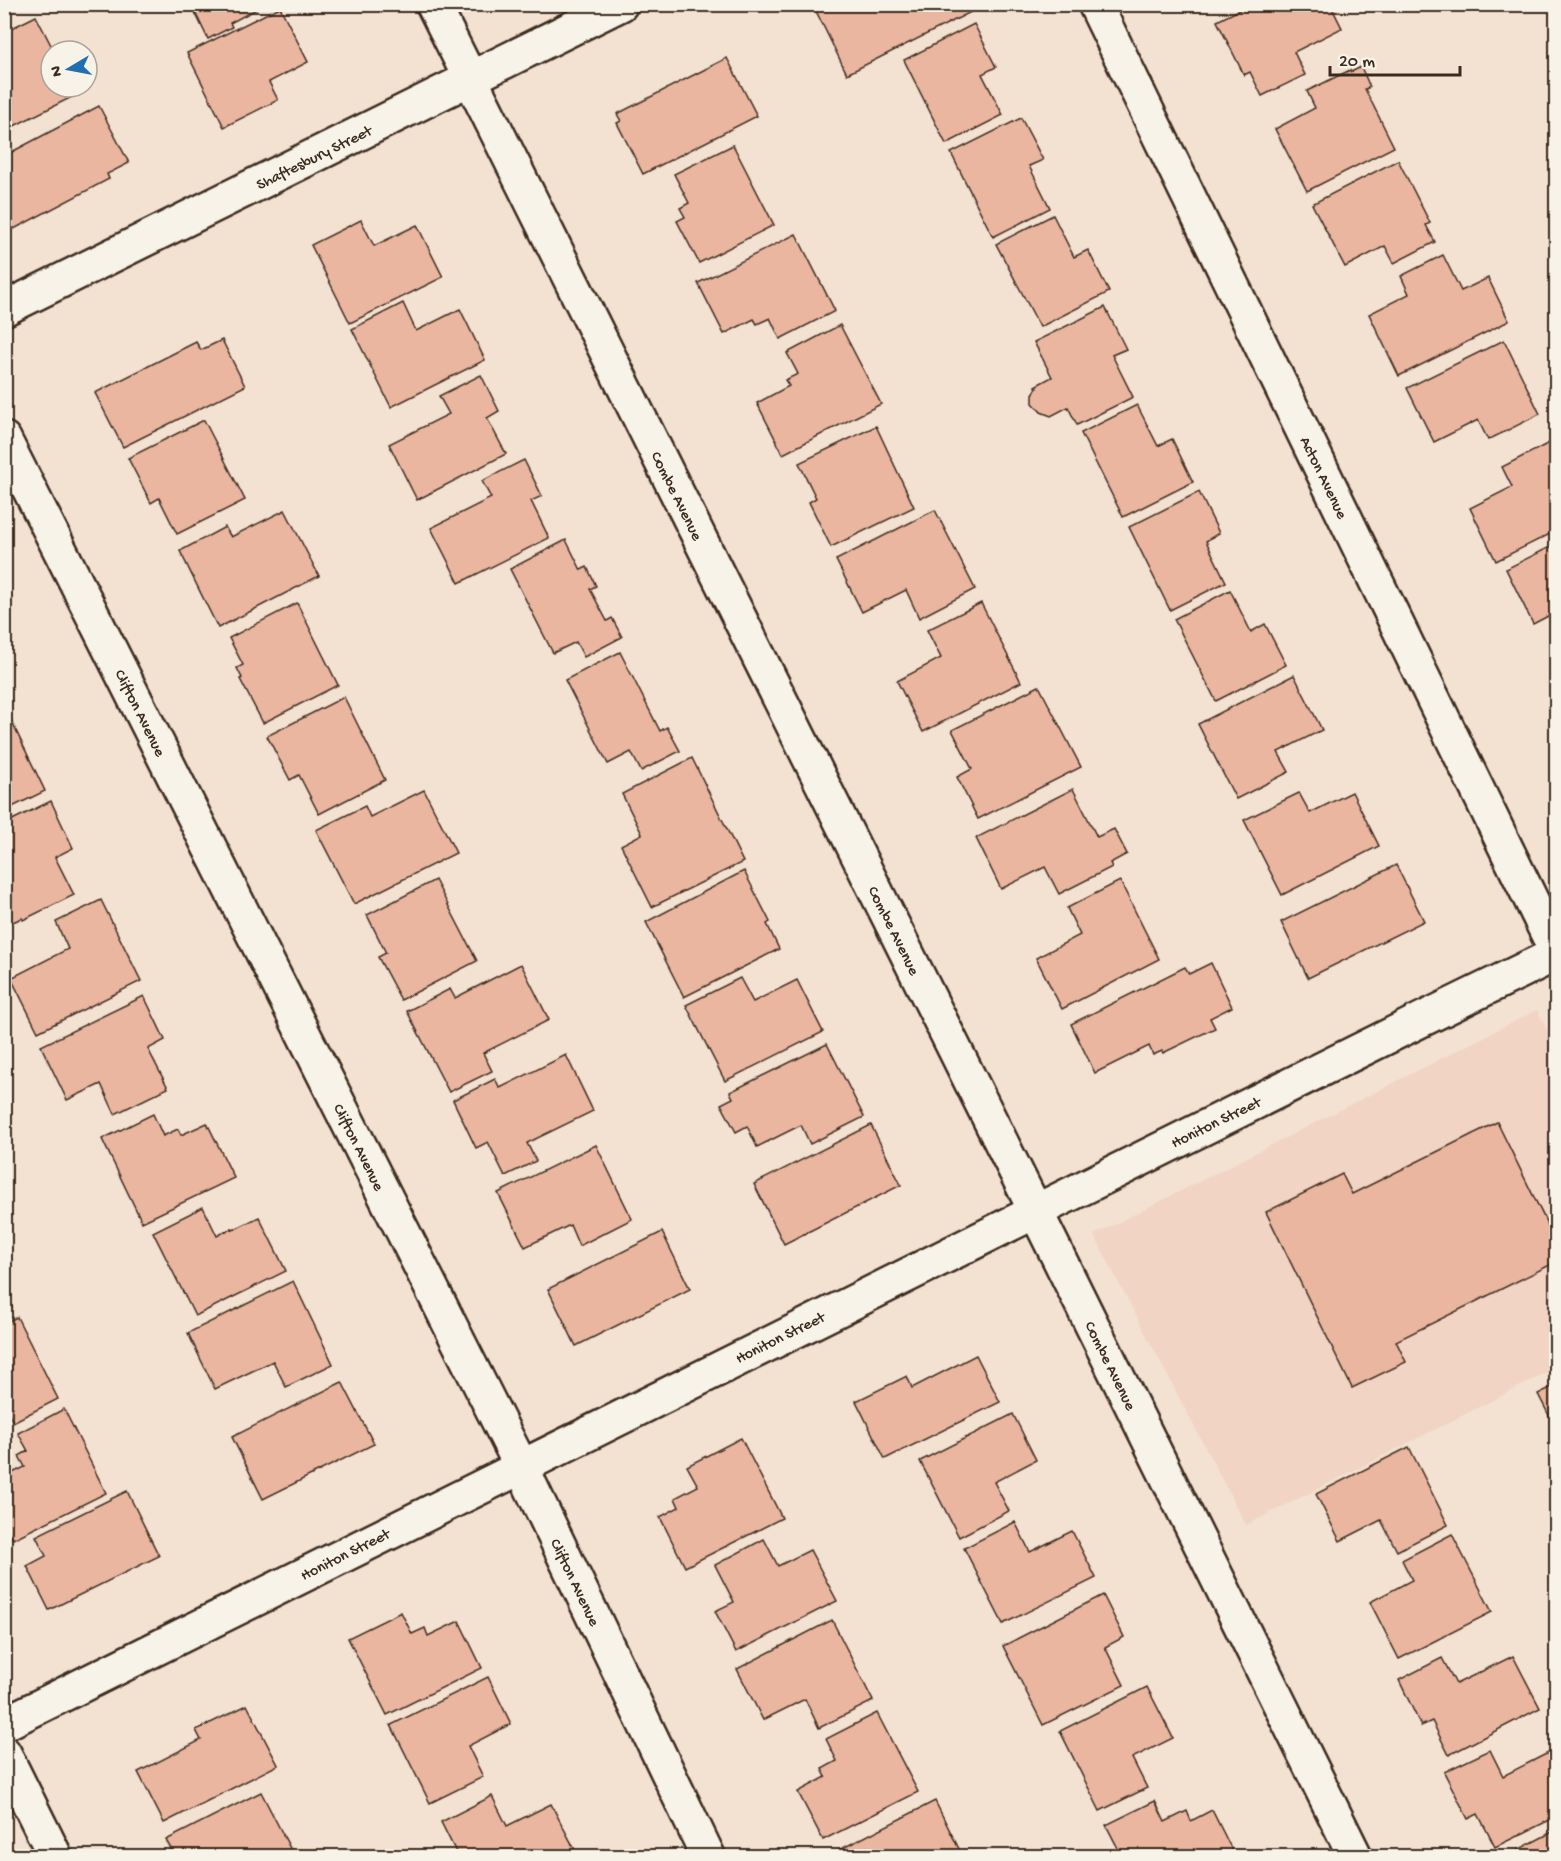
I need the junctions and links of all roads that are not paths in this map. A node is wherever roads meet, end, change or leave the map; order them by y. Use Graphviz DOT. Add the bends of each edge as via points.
graph roads {
  1 [pos="433,4"];
  2 [pos="621,4"];
  3 [pos="1095,4"];
  4 [pos="470,79"];
  5 [pos="4,309"];
  6 [pos="4,439"];
  7 [pos="1557,952"];
  8 [pos="1034,1209"];
  9 [pos="520,1464"];
  10 [pos="4,1724"];
  11 [pos="4,1753"];
  12 [pos="55,1857"];
  13 [pos="708,1857"];
  14 [pos="1354,1857"];
  1 -- 4 [label="street, Combe Avenue"];
  2 -- 4 [label="street, Shaftesbury Street"];
  3 -- 7 [label="street, Acton Avenue"];
  4 -- 5 [label="street, Shaftesbury Street"];
  4 -- 8 [label="street, Combe Avenue"];
  6 -- 9 [label="street, Clifton Avenue"];
  7 -- 8 [label="street, Honiton Street"];
  8 -- 9 [label="street, Honiton Street"];
  8 -- 14 [label="street, Combe Avenue"];
  9 -- 10 [label="street, Honiton Street"];
  9 -- 13 [label="street, Clifton Avenue"];
  11 -- 12 [label="street"];
}
